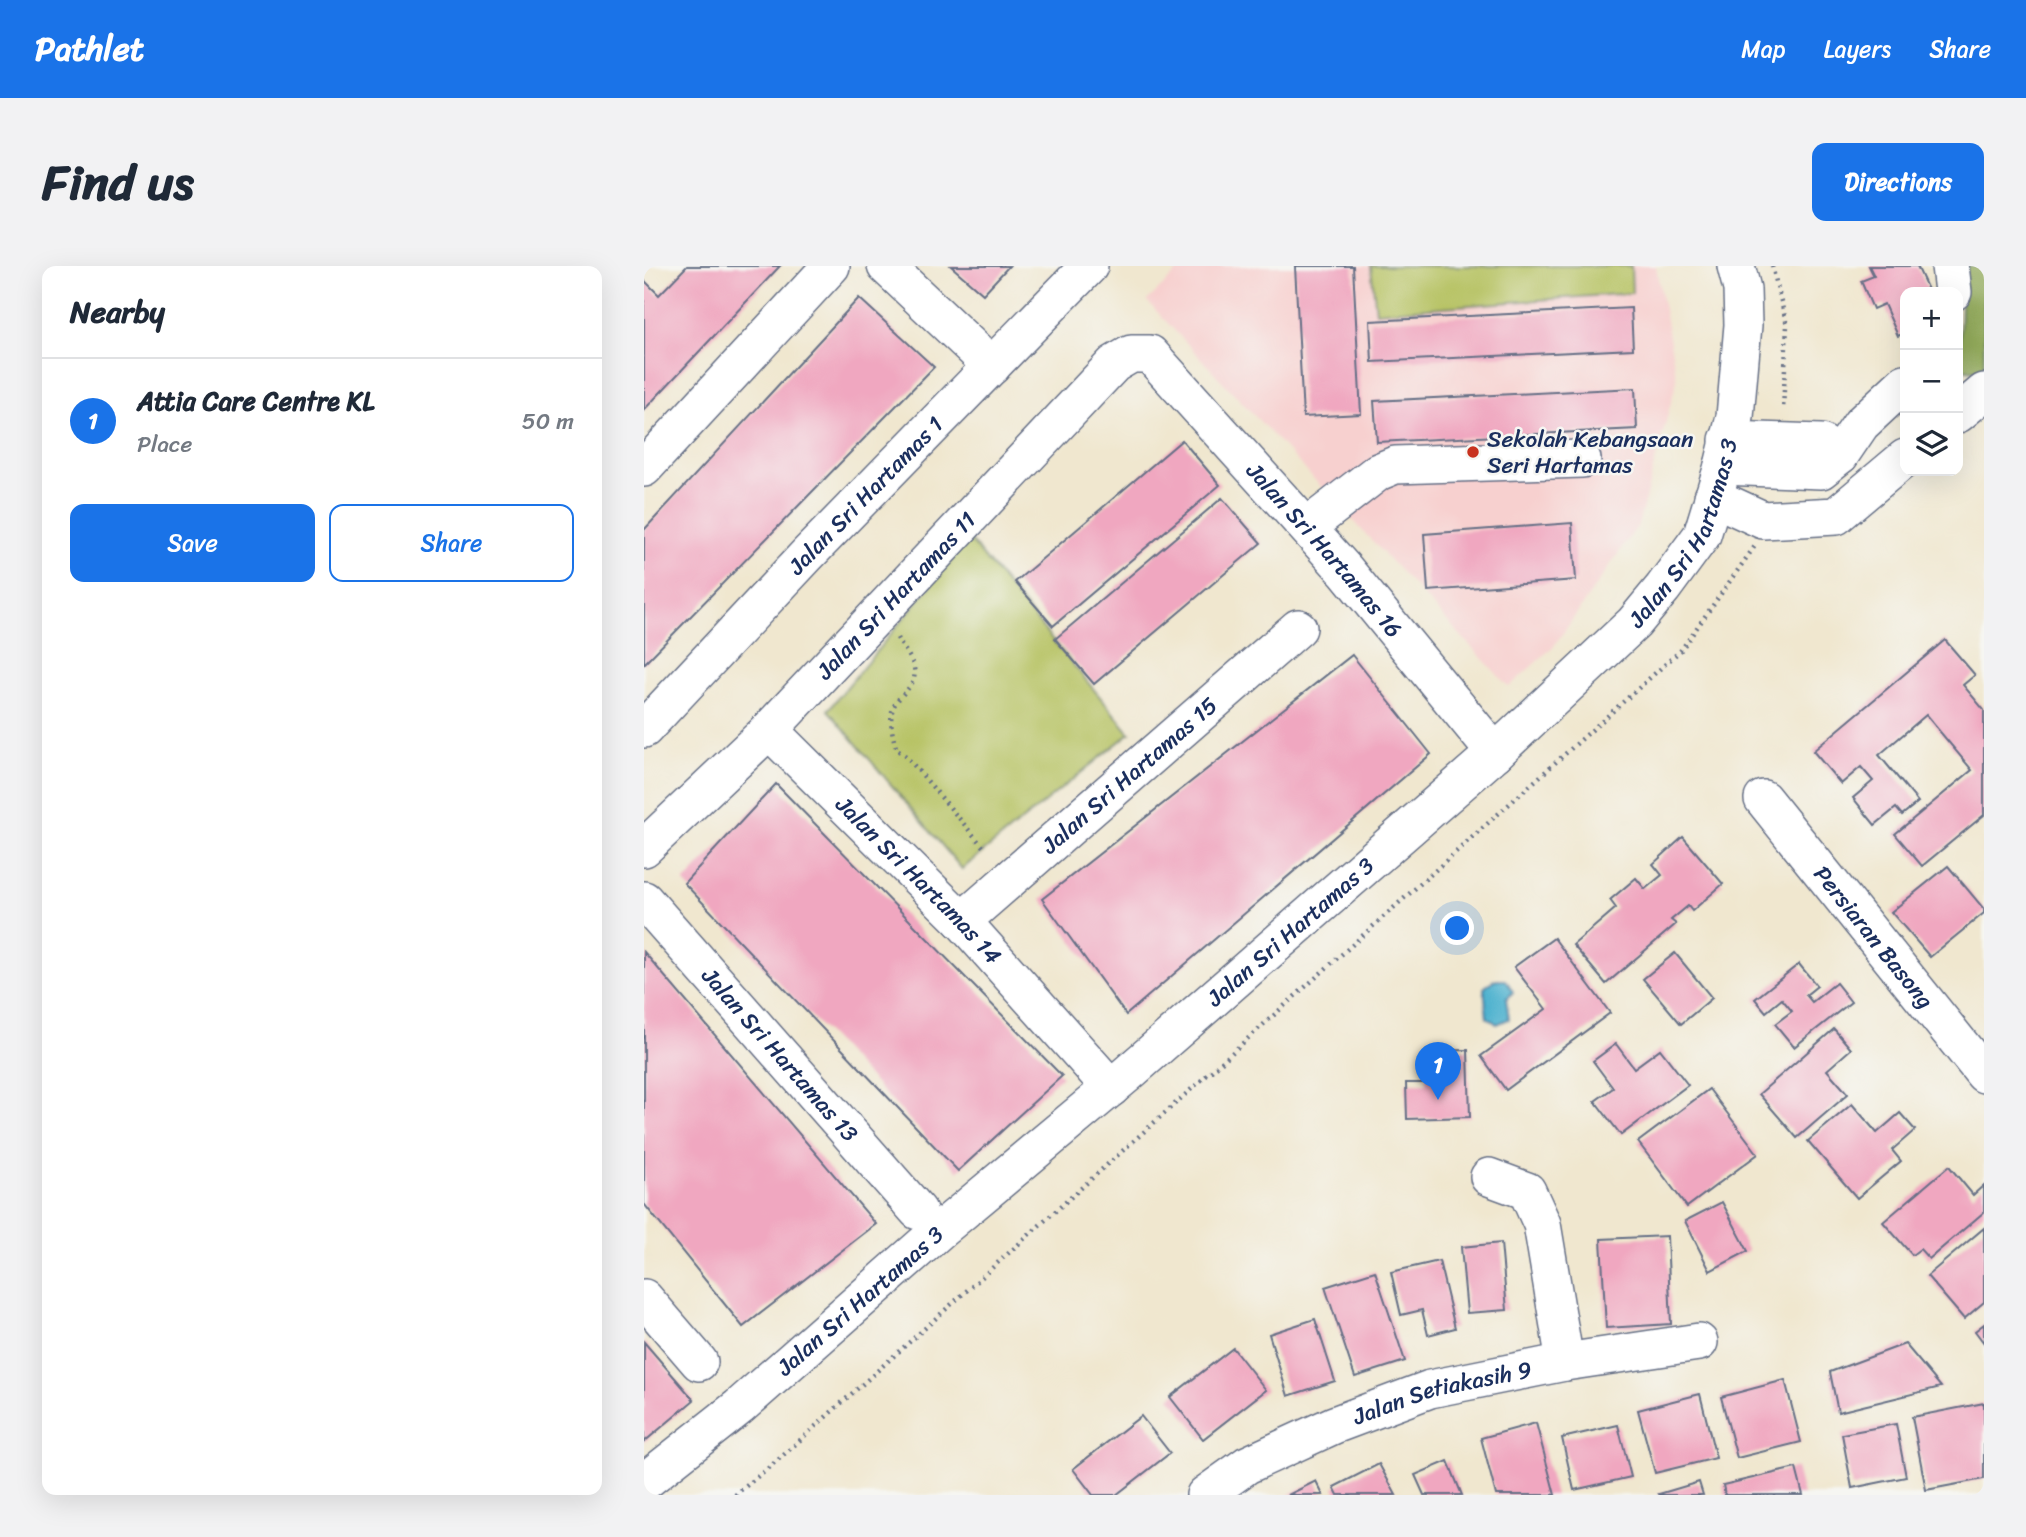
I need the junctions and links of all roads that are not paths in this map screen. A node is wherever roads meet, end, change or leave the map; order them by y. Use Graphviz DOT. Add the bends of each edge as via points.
graph roads {
  1 [pos="831,266"];
  2 [pos="886,266"];
  3 [pos="1089,266"];
  4 [pos="1736,266"];
  5 [pos="1950,266"];
  6 [pos="1952,287"];
  7 [pos="1150,354"];
  8 [pos="992,366"];
  9 [pos="1900,388"];
  10 [pos="1984,392"];
  11 [pos="1959,413"];
  12 [pos="1582,459"];
  13 [pos="1900,462"];
  14 [pos="1723,464"];
  15 [pos="644,468"];
  16 [pos="1307,527"];
  17 [pos="1298,628"];
  18 [pos="644,729"];
  19 [pos="769,730"];
  20 [pos="1494,753"];
  21 [pos="1763,799"];
  22 [pos="644,848"];
  23 [pos="644,900"];
  24 [pos="962,921"];
  25 [pos="1984,1074"];
  26 [pos="1118,1082"];
  27 [pos="1489,1177"];
  28 [pos="918,1211"];
  29 [pos="644,1298"];
  30 [pos="1699,1342"];
  31 [pos="699,1362"];
  32 [pos="1565,1362"];
  33 [pos="644,1482"];
  34 [pos="1205,1495"];
  1 -- 15 [label="street"];
  2 -- 8 [label="street"];
  3 -- 8 [label="street, Jalan Sri Hartamas 1"];
  4 -- 14 [label="street, Jalan Sri Hartamas 3" via="1743,325 1736,406"];
  5 -- 6 [label="street"];
  7 -- 16 [label="street, Jalan Sri Hartamas 16"];
  7 -- 19 [label="street, Jalan Sri Hartamas 11" via="1131,354 1114,364"];
  8 -- 18 [label="street, Jalan Sri Hartamas 1"];
  9 -- 14 [label="street" via="1821,470"];
  10 -- 11 [label="street"];
  12 -- 16 [label="street" via="1395,465 1378,472"];
  13 -- 14 [label="street" via="1836,516 1786,520 1763,520"];
  14 -- 20 [label="street, Jalan Sri Hartamas 3" via="1702,535 1663,588 1634,623"];
  16 -- 20 [label="street, Jalan Sri Hartamas 16"];
  17 -- 24 [label="street, Jalan Sri Hartamas 15"];
  19 -- 22 [label="street, Jalan Sri Hartamas 11"];
  19 -- 24 [label="street, Jalan Sri Hartamas 14"];
  20 -- 26 [label="street, Jalan Sri Hartamas 3"];
  21 -- 25 [label="street, Persiaran Basong"];
  23 -- 28 [label="street, Jalan Sri Hartamas 13"];
  24 -- 26 [label="street, Jalan Sri Hartamas 14" via="1065,1035"];
  26 -- 33 [label="street, Jalan Sri Hartamas 3" via="739,1407"];
  27 -- 32 [label="street" via="1527,1191 1542,1224"];
  29 -- 31 [label="street"];
  30 -- 32 [label="street, Jalan Setiakasih 9"];
  32 -- 34 [label="street, Jalan Setiakasih 9" via="1430,1389 1334,1425 1247,1465"];
}
